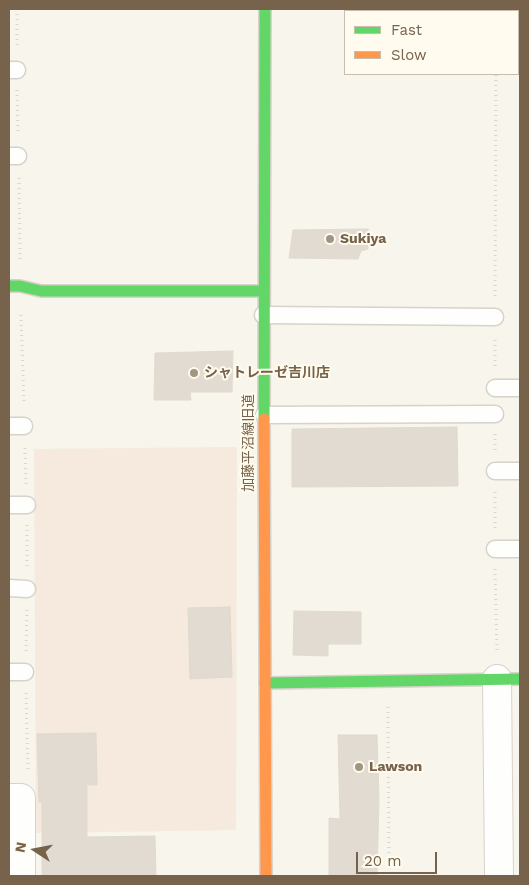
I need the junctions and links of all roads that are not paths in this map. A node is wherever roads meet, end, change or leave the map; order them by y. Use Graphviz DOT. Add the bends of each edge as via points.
graph roads {
  1 [pos="265,9"];
  2 [pos="9,286"];
  3 [pos="263,291"];
  4 [pos="263,315"];
  5 [pos="495,317"];
  6 [pos="495,388"];
  7 [pos="520,388"];
  8 [pos="495,414"];
  9 [pos="264,415"];
  10 [pos="495,471"];
  11 [pos="520,471"];
  12 [pos="9,505"];
  13 [pos="27,505"];
  14 [pos="495,549"];
  15 [pos="520,549"];
  16 [pos="9,588"];
  17 [pos="27,588"];
  18 [pos="9,672"];
  19 [pos="25,672"];
  20 [pos="509,679"];
  21 [pos="265,683"];
  22 [pos="9,798"];
  23 [pos="21,876"];
  24 [pos="266,876"];
  25 [pos="499,876"];
  1 -- 3 [label="street, 加藤平沼線旧道"];
  2 -- 3 [label="street" via="41,291"];
  3 -- 4 [label="street, 加藤平沼線旧道"];
  4 -- 5 [label="lane"];
  4 -- 9 [label="street, 加藤平沼線旧道"];
  6 -- 7 [label="lane"];
  8 -- 9 [label="lane"];
  9 -- 21 [label="street, 加藤平沼線旧道"];
  10 -- 11 [label="lane"];
  12 -- 13 [label="lane"];
  14 -- 15 [label="lane"];
  16 -- 17 [label="lane"];
  18 -- 19 [label="lane"];
  20 -- 21 [label="street"];
  20 -- 25 [label="street"];
  21 -- 24 [label="street, 加藤平沼線旧道"];
  22 -- 23 [label="street" via="21,798"];
}
